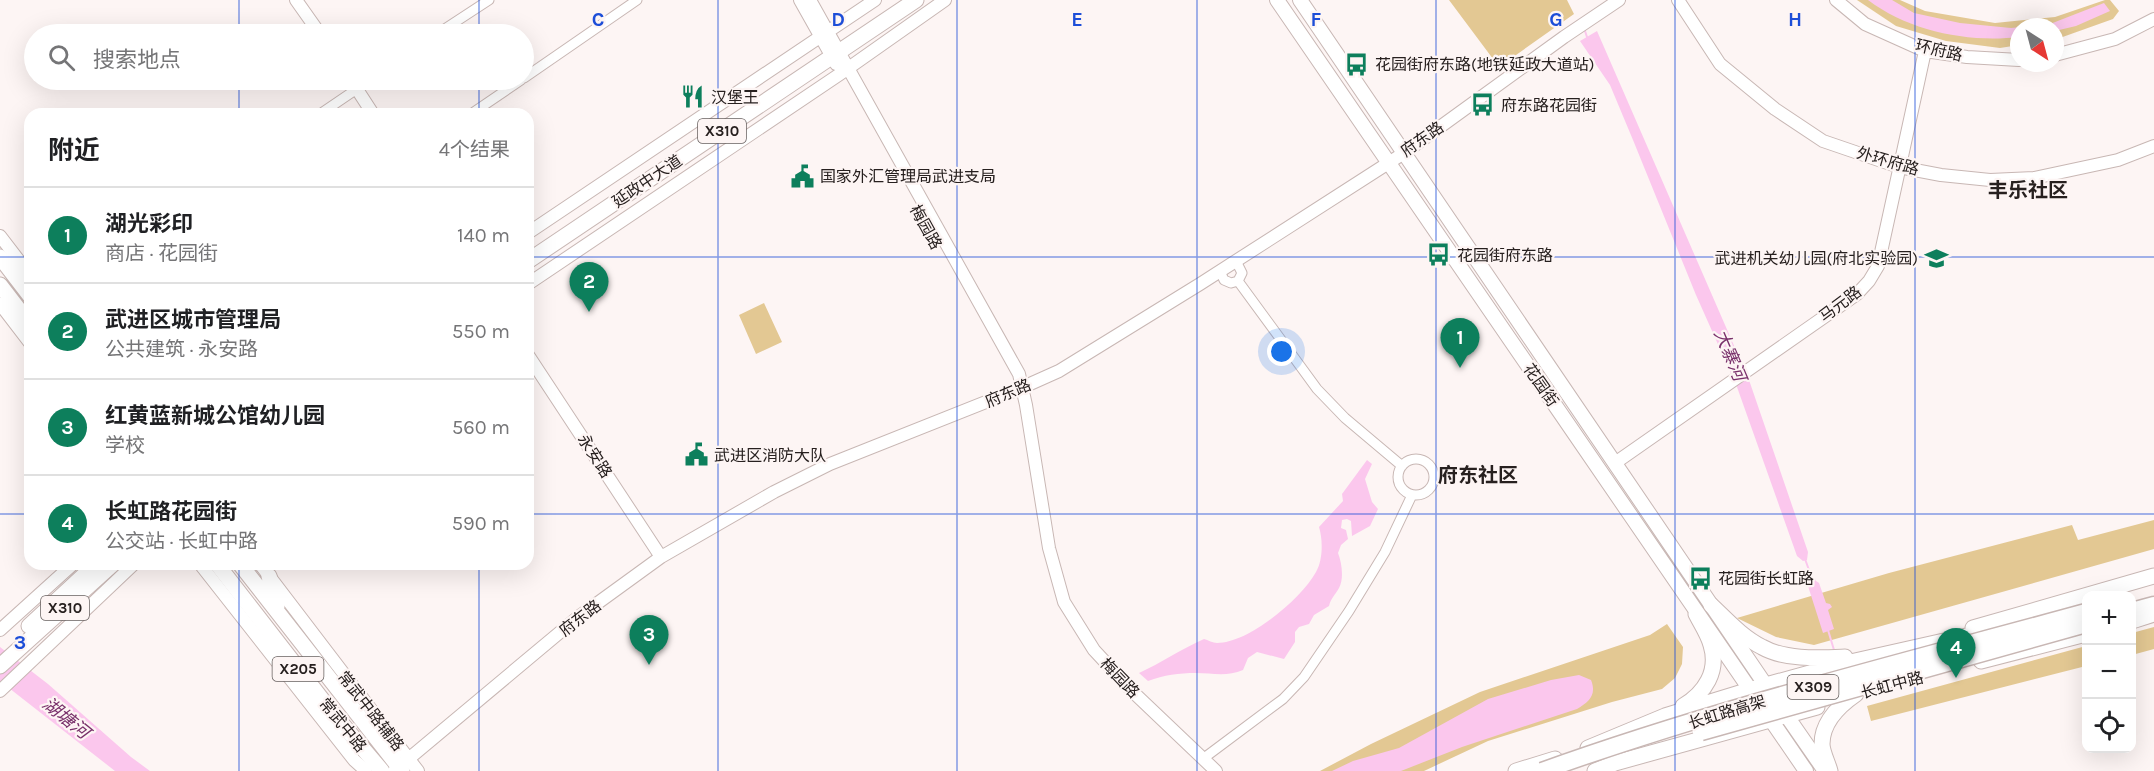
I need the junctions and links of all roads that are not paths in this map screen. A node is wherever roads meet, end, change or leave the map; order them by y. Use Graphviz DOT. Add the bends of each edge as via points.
graph roads {
  1 [pos="296,0"];
  2 [pos="489,0"];
  3 [pos="637,0"];
  4 [pos="800,0"];
  5 [pos="810,0"];
  6 [pos="875,0"];
  7 [pos="899,0"];
  8 [pos="916,0"];
  9 [pos="945,0"];
  10 [pos="1277,0"];
  11 [pos="1300,0"];
  12 [pos="1619,0"];
  13 [pos="1678,0"];
  14 [pos="1836,0"];
  15 [pos="2154,19"];
  16 [pos="313,24"];
  17 [pos="453,24"];
  18 [pos="830,45"];
  19 [pos="1925,51"];
  20 [pos="2064,53"];
  21 [pos="2010,60"];
  22 [pos="534,71"];
  23 [pos="844,71"];
  24 [pos="347,90"];
  25 [pos="358,90"];
  26 [pos="506,90"];
  27 [pos="327,108"];
  28 [pos="369,108"];
  29 [pos="480,108"];
  30 [pos="2154,146"];
  31 [pos="1404,153"];
  32 [pos="1388,163"];
  33 [pos="1899,167"];
  34 [pos="534,229"];
  35 [pos="0,236"];
  36 [pos="534,246"];
  37 [pos="0,257"];
  38 [pos="534,257"];
  39 [pos="1236,261"];
  40 [pos="24,267"];
  41 [pos="1220,271"];
  42 [pos="534,280"];
  43 [pos="1238,281"];
  44 [pos="24,287"];
  45 [pos="2,298"];
  46 [pos="24,316"];
  47 [pos="24,334"];
  48 [pos="534,363"];
  49 [pos="1021,388"];
  50 [pos="1615,464"];
  51 [pos="1402,466"];
  52 [pos="1412,495"];
  53 [pos="661,557"];
  54 [pos="66,570"];
  55 [pos="90,570"];
  56 [pos="105,570"];
  57 [pos="128,570"];
  58 [pos="205,570"];
  59 [pos="222,570"];
  60 [pos="245,570"];
  61 [pos="264,570"];
  62 [pos="2154,576"];
  63 [pos="2154,586"];
  64 [pos="2136,591"];
  65 [pos="2154,593"];
  66 [pos="2136,599"];
  67 [pos="1711,605"];
  68 [pos="2082,605"];
  69 [pos="2154,605"];
  70 [pos="2082,613"];
  71 [pos="279,614"];
  72 [pos="1696,614"];
  73 [pos="2142,616"];
  74 [pos="2082,625"];
  75 [pos="0,630"];
  76 [pos="2082,635"];
  77 [pos="9,648"];
  78 [pos="1872,656"];
  79 [pos="1829,662"];
  80 [pos="0,666"];
  81 [pos="1766,686"];
  82 [pos="1750,690"];
  83 [pos="0,691"];
  84 [pos="1848,698"];
  85 [pos="1718,700"];
  86 [pos="1665,716"];
  87 [pos="1788,717"];
  88 [pos="1771,721"];
  89 [pos="1728,732"];
  90 [pos="1573,754"];
  91 [pos="1204,758"];
  92 [pos="401,767"];
  93 [pos="366,771"];
  94 [pos="382,771"];
  95 [pos="418,771"];
  96 [pos="1216,771"];
  97 [pos="1515,771"];
  98 [pos="1529,771"];
  99 [pos="1542,771"];
  100 [pos="1574,771"];
  101 [pos="1595,771"];
  102 [pos="1806,771"];
  103 [pos="1825,771"];
  104 [pos="1830,771"];
  1 -- 16 [label="street"];
  2 -- 17 [label="street"];
  3 -- 22 [label="street"];
  4 -- 18 [label="street, 梅园路"];
  5 -- 18 [label="street, 梅园路"];
  6 -- 18 [label="street"];
  7 -- 18 [label="main road, 延政中大道 / X310"];
  8 -- 18 [label="main road, 延政中大道 / X310"];
  9 -- 23 [label="street"];
  10 -- 32 [label="main road, 花园街"];
  11 -- 31 [label="main road, 花园街"];
  12 -- 31 [label="street, 府东路"];
  13 -- 33 [label="street, 外环府路" via="1720,63 1775,109 1823,141"];
  14 -- 19 [label="street, 环府路" via="1865,24"];
  15 -- 20 [label="street" via="2115,39"];
  18 -- 23 [label="street, 梅园路"];
  18 -- 34 [label="street"];
  18 -- 36 [label="main road, 延政中大道 / X310"];
  18 -- 38 [label="main road, 延政中大道 / X310"];
  19 -- 21 [label="street, 环府路"];
  19 -- 33 [label="street, 马元路"];
  23 -- 42 [label="street"];
  23 -- 49 [label="street, 梅园路" via="1011,379"];
  24 -- 27 [label="street"];
  25 -- 28 [label="street"];
  26 -- 29 [label="street"];
  30 -- 33 [label="street, 外环府路" via="2118,160 2034,178 1990,180"];
  31 -- 32 [label="street, 府东路"];
  31 -- 50 [label="main road, 花园街"];
  32 -- 39 [label="street, 府东路"];
  32 -- 72 [label="main road, 花园街"];
  33 -- 50 [label="street, 马元路" via="1878,266 1857,294"];
  35 -- 40 [label="street"];
  37 -- 44 [label="main road"];
  39 -- 41 [label="street, 府东路"];
  39 -- 43 [label="street" via="1242,273"];
  41 -- 43 [label="street" via="1224,280"];
  41 -- 49 [label="street, 府东路" via="1059,371"];
  43 -- 51 [label="street" via="1317,389"];
  45 -- 46 [label="main road"];
  45 -- 47 [label="street"];
  48 -- 53 [label="street, 永安路"];
  49 -- 53 [label="street, 府东路" via="830,464"];
  49 -- 91 [label="street, 梅园路" via="1049,548 1064,602 1094,650"];
  50 -- 67 [label="main road, 花园街"];
  51 -- 52 [label="street" via="1399,483"];
  51 -- 52 [label="street" via="1418,459 1432,468 1432,486 1424,494"];
  52 -- 91 [label="street" via="1379,562 1304,677 1283,699"];
  53 -- 92 [label="street, 府东路" via="577,618"];
  54 -- 75 [label="street"];
  55 -- 77 [label="main road, X310"];
  56 -- 77 [label="main road, X310"];
  57 -- 83 [label="street"];
  58 -- 93 [label="street"];
  59 -- 94 [label="main road, 常武中路 / X205"];
  60 -- 71 [label="main road, 常武中路 / X205"];
  61 -- 71 [label="main road"];
  61 -- 92 [label="street, 常武中路辅路"];
  62 -- 78 [label="main road"];
  63 -- 64 [label="main road"];
  65 -- 66 [label="highway"];
  67 -- 79 [label="main road" via="1763,648"];
  67 -- 81 [label="main road, 花园街"];
  68 -- 78 [label="main road, 长虹中路" via="1985,632"];
  69 -- 73 [label="highway"];
  70 -- 99 [label="highway, 长虹路高架 / X309, bridge" via="1802,690"];
  71 -- 92 [label="main road, 常武中路 / X205"];
  72 -- 82 [label="main road, 花园街"];
  72 -- 86 [label="main road" via="1711,645 1714,668 1694,700"];
  74 -- 100 [label="highway, 长虹路高架 / X309, bridge"];
  76 -- 84 [label="main road, 长虹中路"];
  77 -- 80 [label="main road, X310"];
  78 -- 79 [label="main road, 长虹中路"];
  79 -- 81 [label="main road"];
  81 -- 82 [label="main road"];
  81 -- 87 [label="main road, 花园街"];
  82 -- 85 [label="main road"];
  82 -- 88 [label="main road, 花园街"];
  84 -- 87 [label="main road, 长虹中路"];
  84 -- 104 [label="main road" via="1832,715 1822,744"];
  85 -- 86 [label="main road"];
  85 -- 89 [label="main road"];
  86 -- 90 [label="main road"];
  87 -- 88 [label="main road, 长虹中路"];
  87 -- 103 [label="main road, 花园街"];
  88 -- 89 [label="main road, 长虹中路"];
  88 -- 102 [label="main road, 花园街"];
  89 -- 101 [label="main road, 长虹中路"];
  90 -- 97 [label="main road"];
  90 -- 98 [label="main road"];
  91 -- 96 [label="street, 梅园路"];
  92 -- 95 [label="street, 常武中路辅路"];
}
